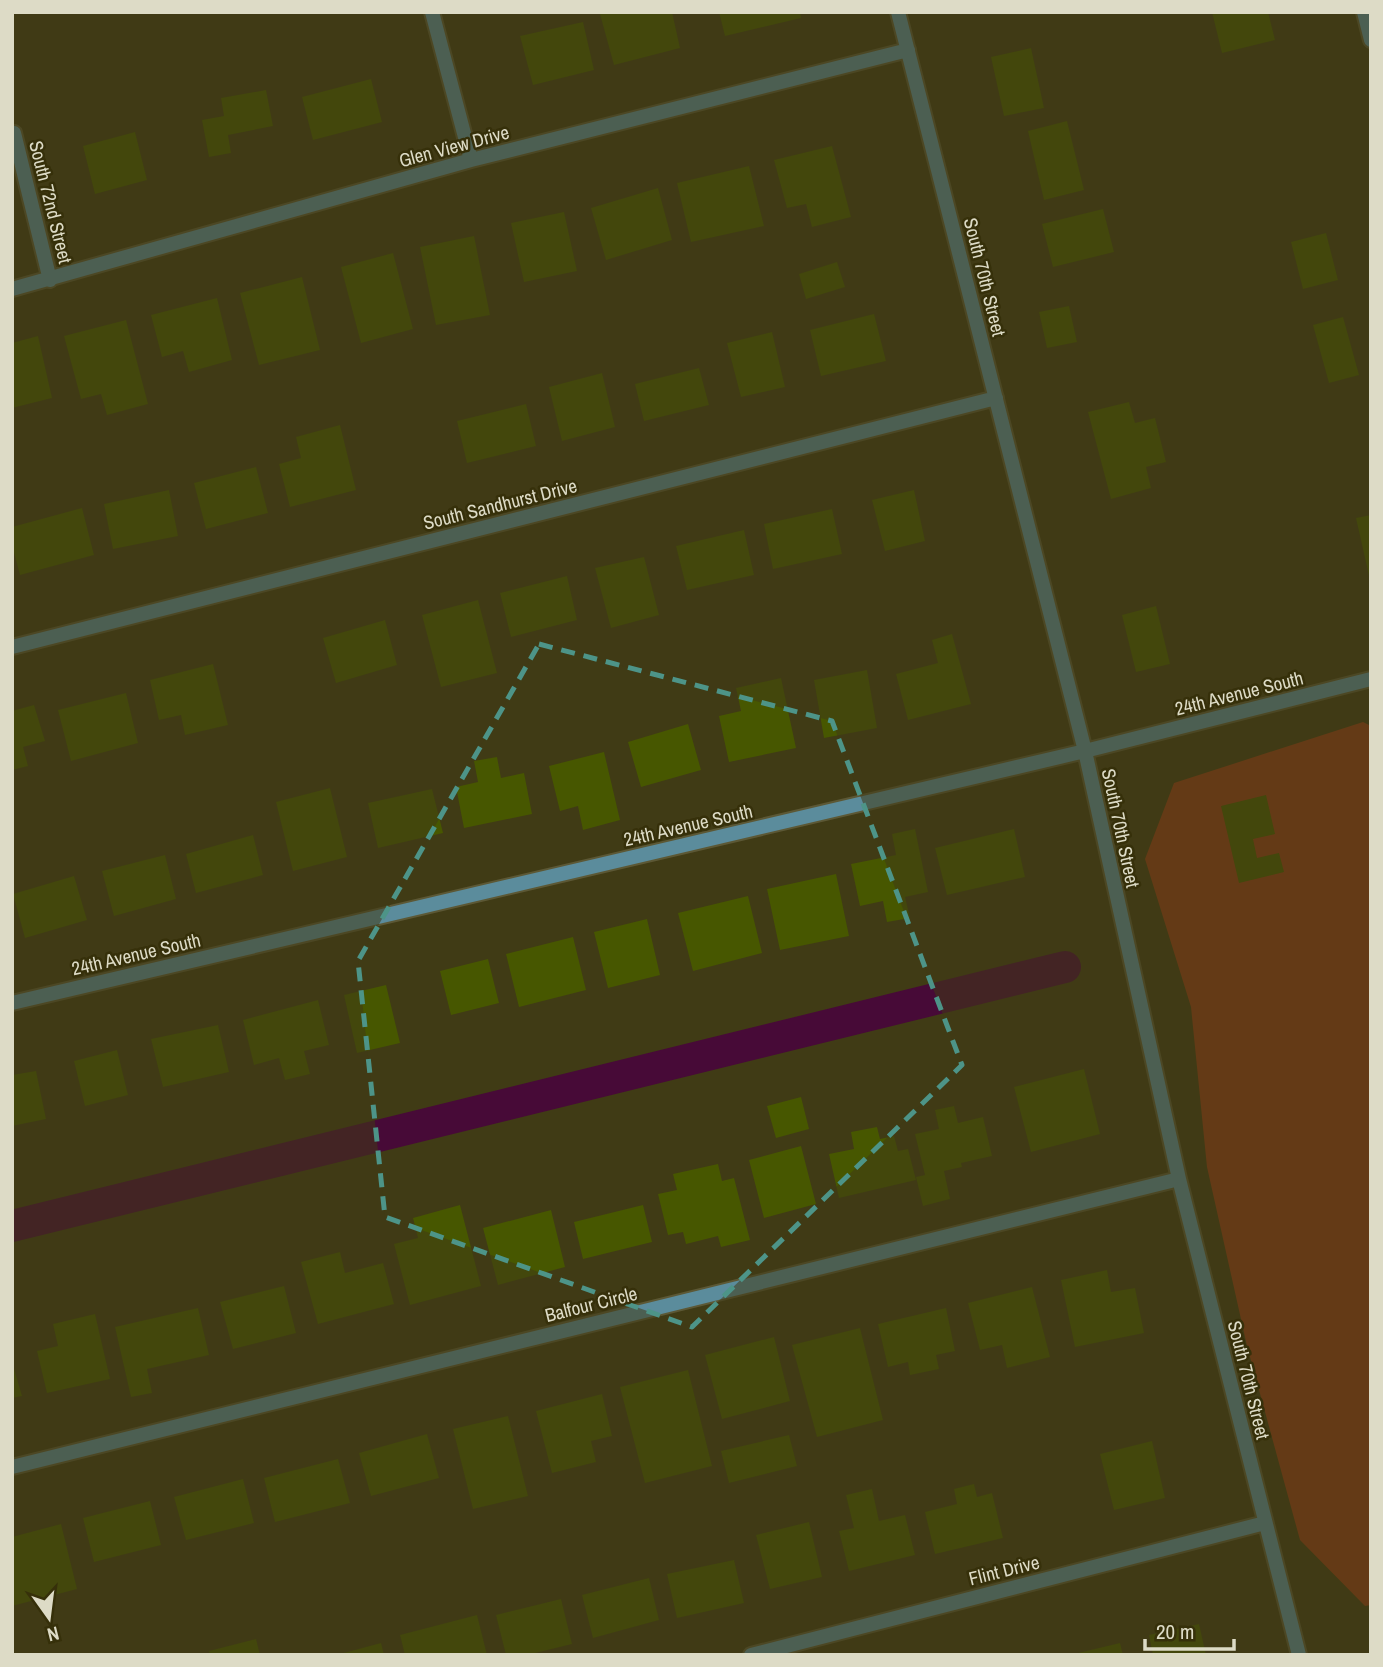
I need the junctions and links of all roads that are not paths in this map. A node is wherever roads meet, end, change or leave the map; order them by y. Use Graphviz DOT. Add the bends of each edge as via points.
graph roads {
  1 [pos="432,12"];
  2 [pos="898,12"];
  3 [pos="1364,12"];
  4 [pos="1371,40"];
  5 [pos="908,50"];
  6 [pos="14,133"];
  7 [pos="471,160"];
  8 [pos="50,280"];
  9 [pos="12,289"];
  10 [pos="996,398"];
  11 [pos="12,647"];
  12 [pos="1371,679"];
  13 [pos="1085,751"];
  14 [pos="12,1003"];
  15 [pos="1179,1179"];
  16 [pos="12,1467"];
  17 [pos="1265,1523"];
  18 [pos="751,1655"];
  19 [pos="1299,1655"];
  1 -- 7 [label="street"];
  2 -- 5 [label="street, South 70th Street"];
  3 -- 4 [label="street"];
  5 -- 7 [label="street, Glen View Drive"];
  5 -- 10 [label="street, South 70th Street"];
  6 -- 8 [label="street, South 72nd Street"];
  7 -- 8 [label="street, Glen View Drive"];
  8 -- 9 [label="street, Glen View Drive"];
  10 -- 11 [label="street, South Sandhurst Drive"];
  10 -- 13 [label="street, South 70th Street"];
  12 -- 13 [label="street, 24th Avenue South"];
  13 -- 14 [label="street, 24th Avenue South"];
  13 -- 15 [label="street, South 70th Street"];
  15 -- 16 [label="street, Balfour Circle"];
  15 -- 17 [label="street, South 70th Street"];
  17 -- 18 [label="street, Flint Drive"];
  17 -- 19 [label="street, South 70th Street"];
}
